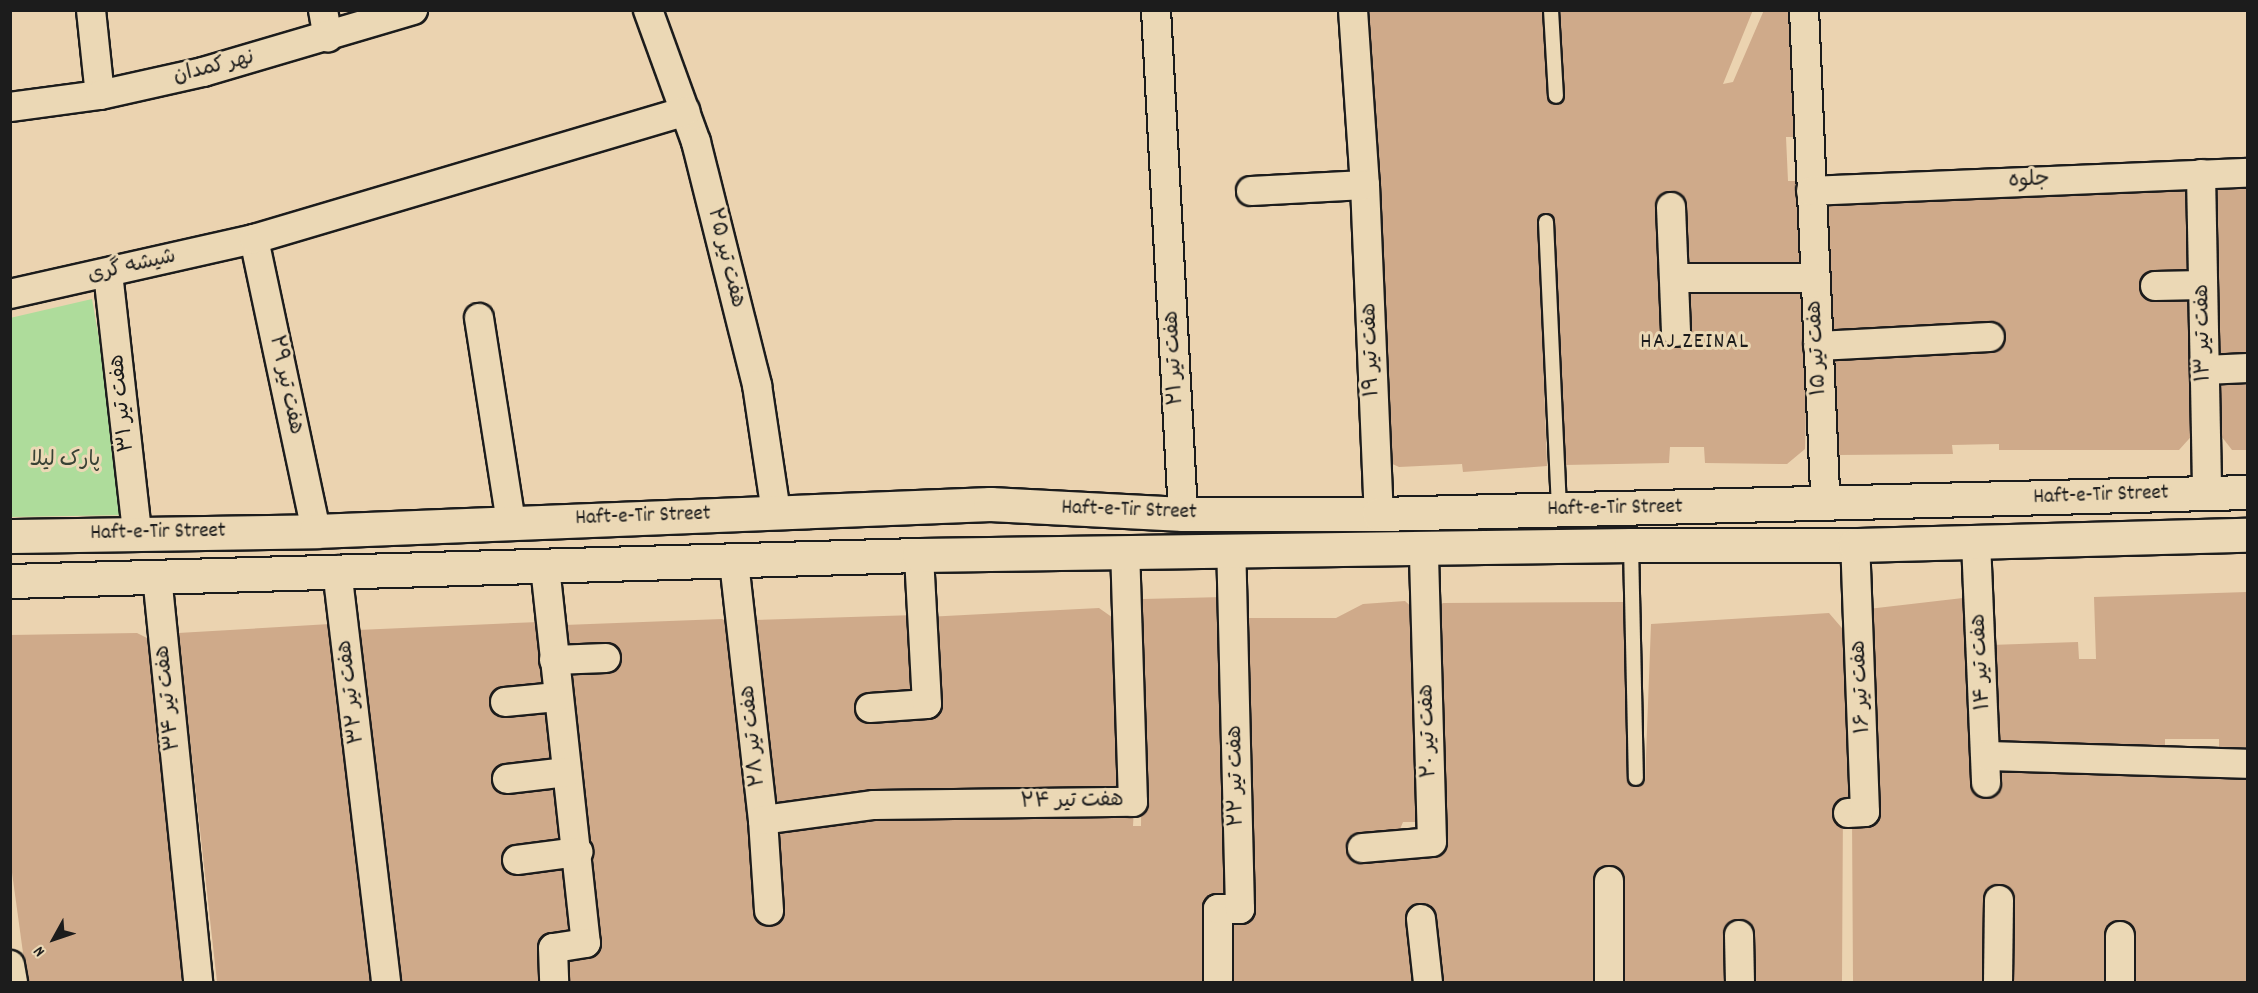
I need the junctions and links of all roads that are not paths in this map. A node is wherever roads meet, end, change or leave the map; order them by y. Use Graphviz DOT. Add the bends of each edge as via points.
graph roads {
  1 [pos="91,10"];
  2 [pos="413,10"];
  3 [pos="648,10"];
  4 [pos="1156,10"];
  5 [pos="1353,10"];
  6 [pos="1551,10"];
  7 [pos="1804,10"];
  8 [pos="325,24"];
  9 [pos="100,94"];
  10 [pos="1556,96"];
  11 [pos="10,107"];
  12 [pos="685,111"];
  13 [pos="2247,172"];
  14 [pos="2200,174"];
  15 [pos="1365,186"];
  16 [pos="1251,191"];
  17 [pos="1811,191"];
  18 [pos="1671,207"];
  19 [pos="1546,222"];
  20 [pos="254,239"];
  21 [pos="108,273"];
  22 [pos="1674,278"];
  23 [pos="1815,278"];
  24 [pos="2155,285"];
  25 [pos="2203,285"];
  26 [pos="10,294"];
  27 [pos="479,318"];
  28 [pos="1676,332"];
  29 [pos="1990,337"];
  30 [pos="1818,346"];
  31 [pos="2247,368"];
  32 [pos="2205,370"];
  33 [pos="2207,492"];
  34 [pos="2247,492"];
  35 [pos="1826,505"];
  36 [pos="1559,510"];
  37 [pos="776,512"];
  38 [pos="1183,514"];
  39 [pos="1379,514"];
  40 [pos="511,523"];
  41 [pos="316,531"];
  42 [pos="137,533"];
  43 [pos="2247,535"];
  44 [pos="10,536"];
  45 [pos="1976,542"];
  46 [pos="1631,544"];
  47 [pos="1855,545"];
  48 [pos="1231,550"];
  49 [pos="1424,550"];
  50 [pos="1125,552"];
  51 [pos="919,555"];
  52 [pos="734,561"];
  53 [pos="545,567"];
  54 [pos="337,570"];
  55 [pos="157,576"];
  56 [pos="10,581"];
  57 [pos="606,658"];
  58 [pos="554,660"];
  59 [pos="557,697"];
  60 [pos="505,702"];
  61 [pos="870,708"];
  62 [pos="2247,764"];
  63 [pos="567,772"];
  64 [pos="1636,778"];
  65 [pos="507,779"];
  66 [pos="1848,813"];
  67 [pos="763,820"];
  68 [pos="1362,848"];
  69 [pos="578,852"];
  70 [pos="517,860"];
  71 [pos="1609,880"];
  72 [pos="1999,900"];
  73 [pos="769,911"];
  74 [pos="1421,919"];
  75 [pos="1739,935"];
  76 [pos="2120,936"];
  77 [pos="10,965"];
  78 [pos="1218,980"];
  79 [pos="13,982"];
  80 [pos="198,982"];
  81 [pos="386,982"];
  82 [pos="554,982"];
  83 [pos="1428,982"];
  84 [pos="1609,982"];
  85 [pos="1740,982"];
  86 [pos="1998,982"];
  87 [pos="2120,982"];
  1 -- 9 [label="street"];
  2 -- 8 [label="street, نهر کمدان"];
  3 -- 12 [label="street, هفت تیر ۲۵"];
  4 -- 38 [label="street, هفت تیر ۲۱"];
  5 -- 15 [label="street, هفت تیر ۱۹"];
  6 -- 10 [label="lane"];
  7 -- 17 [label="street, هفت تیر ۱۵"];
  8 -- 9 [label="street, نهر کمدان"];
  9 -- 11 [label="street, نهر کمدان"];
  12 -- 20 [label="street, شیشه گری"];
  12 -- 37 [label="street, هفت تیر ۲۵" via="757,385"];
  13 -- 14 [label="street, جلوه"];
  14 -- 17 [label="street, جلوه"];
  14 -- 25 [label="street, هفت تیر ۱۳"];
  15 -- 16 [label="street"];
  15 -- 39 [label="street, هفت تیر ۱۹"];
  17 -- 23 [label="street, هفت تیر ۱۵"];
  18 -- 22 [label="street"];
  19 -- 36 [label="lane"];
  20 -- 21 [label="street, شیشه گری"];
  20 -- 41 [label="street, هفت تیر ۲۹"];
  21 -- 26 [label="street, شیشه گری"];
  21 -- 42 [label="street, هفت تیر ۳۱"];
  22 -- 23 [label="street"];
  22 -- 28 [label="street"];
  23 -- 30 [label="street, هفت تیر ۱۵"];
  24 -- 25 [label="street"];
  25 -- 32 [label="street, هفت تیر ۱۳"];
  27 -- 40 [label="street"];
  29 -- 30 [label="street"];
  30 -- 35 [label="street, هفت تیر ۱۵"];
  31 -- 32 [label="street"];
  32 -- 33 [label="street, هفت تیر ۱۳"];
  33 -- 34 [label="main road, Haft-e-Tir Street"];
  33 -- 35 [label="main road, Haft-e-Tir Street"];
  35 -- 36 [label="main road, Haft-e-Tir Street"];
  36 -- 39 [label="main road, Haft-e-Tir Street"];
  37 -- 38 [label="main road, Haft-e-Tir Street" via="990,504"];
  37 -- 40 [label="main road, Haft-e-Tir Street"];
  38 -- 39 [label="main road, Haft-e-Tir Street"];
  40 -- 41 [label="main road, Haft-e-Tir Street"];
  41 -- 42 [label="main road, Haft-e-Tir Street"];
  42 -- 44 [label="main road, Haft-e-Tir Street"];
  43 -- 45 [label="main road, Haft-e-Tir Street"];
  45 -- 47 [label="main road, Haft-e-Tir Street"];
  45 -- 62 [label="street, هفت تیر ۱۴" via="1986,770"];
  46 -- 47 [label="main road, Haft-e-Tir Street"];
  46 -- 49 [label="main road, Haft-e-Tir Street"];
  46 -- 64 [label="lane"];
  47 -- 66 [label="street, هفت تیر ۱۶" via="1865,812"];
  48 -- 49 [label="main road, Haft-e-Tir Street"];
  48 -- 50 [label="main road, Haft-e-Tir Street"];
  48 -- 78 [label="street, هفت تیر ۲۲" via="1240,909 1218,909"];
  49 -- 68 [label="street, هفت تیر ۲۰" via="1432,842"];
  50 -- 51 [label="main road, Haft-e-Tir Street"];
  50 -- 67 [label="street, هفت تیر ۲۴" via="1135,812 874,805"];
  51 -- 52 [label="main road, Haft-e-Tir Street"];
  51 -- 61 [label="street" via="927,704"];
  52 -- 53 [label="main road, Haft-e-Tir Street"];
  52 -- 67 [label="street, هفت تیر ۲۸"];
  53 -- 54 [label="main road, Haft-e-Tir Street"];
  53 -- 58 [label="street"];
  54 -- 55 [label="main road, Haft-e-Tir Street"];
  54 -- 81 [label="street, هفت تیر ۳۲"];
  55 -- 56 [label="main road, Haft-e-Tir Street"];
  55 -- 80 [label="street, هفت تیر ۳۴"];
  57 -- 58 [label="street"];
  58 -- 59 [label="street"];
  59 -- 60 [label="street"];
  59 -- 63 [label="street"];
  63 -- 65 [label="street"];
  63 -- 69 [label="street"];
  67 -- 73 [label="street, هفت تیر ۲۸"];
  69 -- 70 [label="street"];
  69 -- 82 [label="street" via="586,943 553,948"];
  71 -- 84 [label="street"];
  72 -- 86 [label="street"];
  74 -- 83 [label="street"];
  75 -- 85 [label="street"];
  76 -- 87 [label="street"];
  77 -- 79 [label="street"];
}
